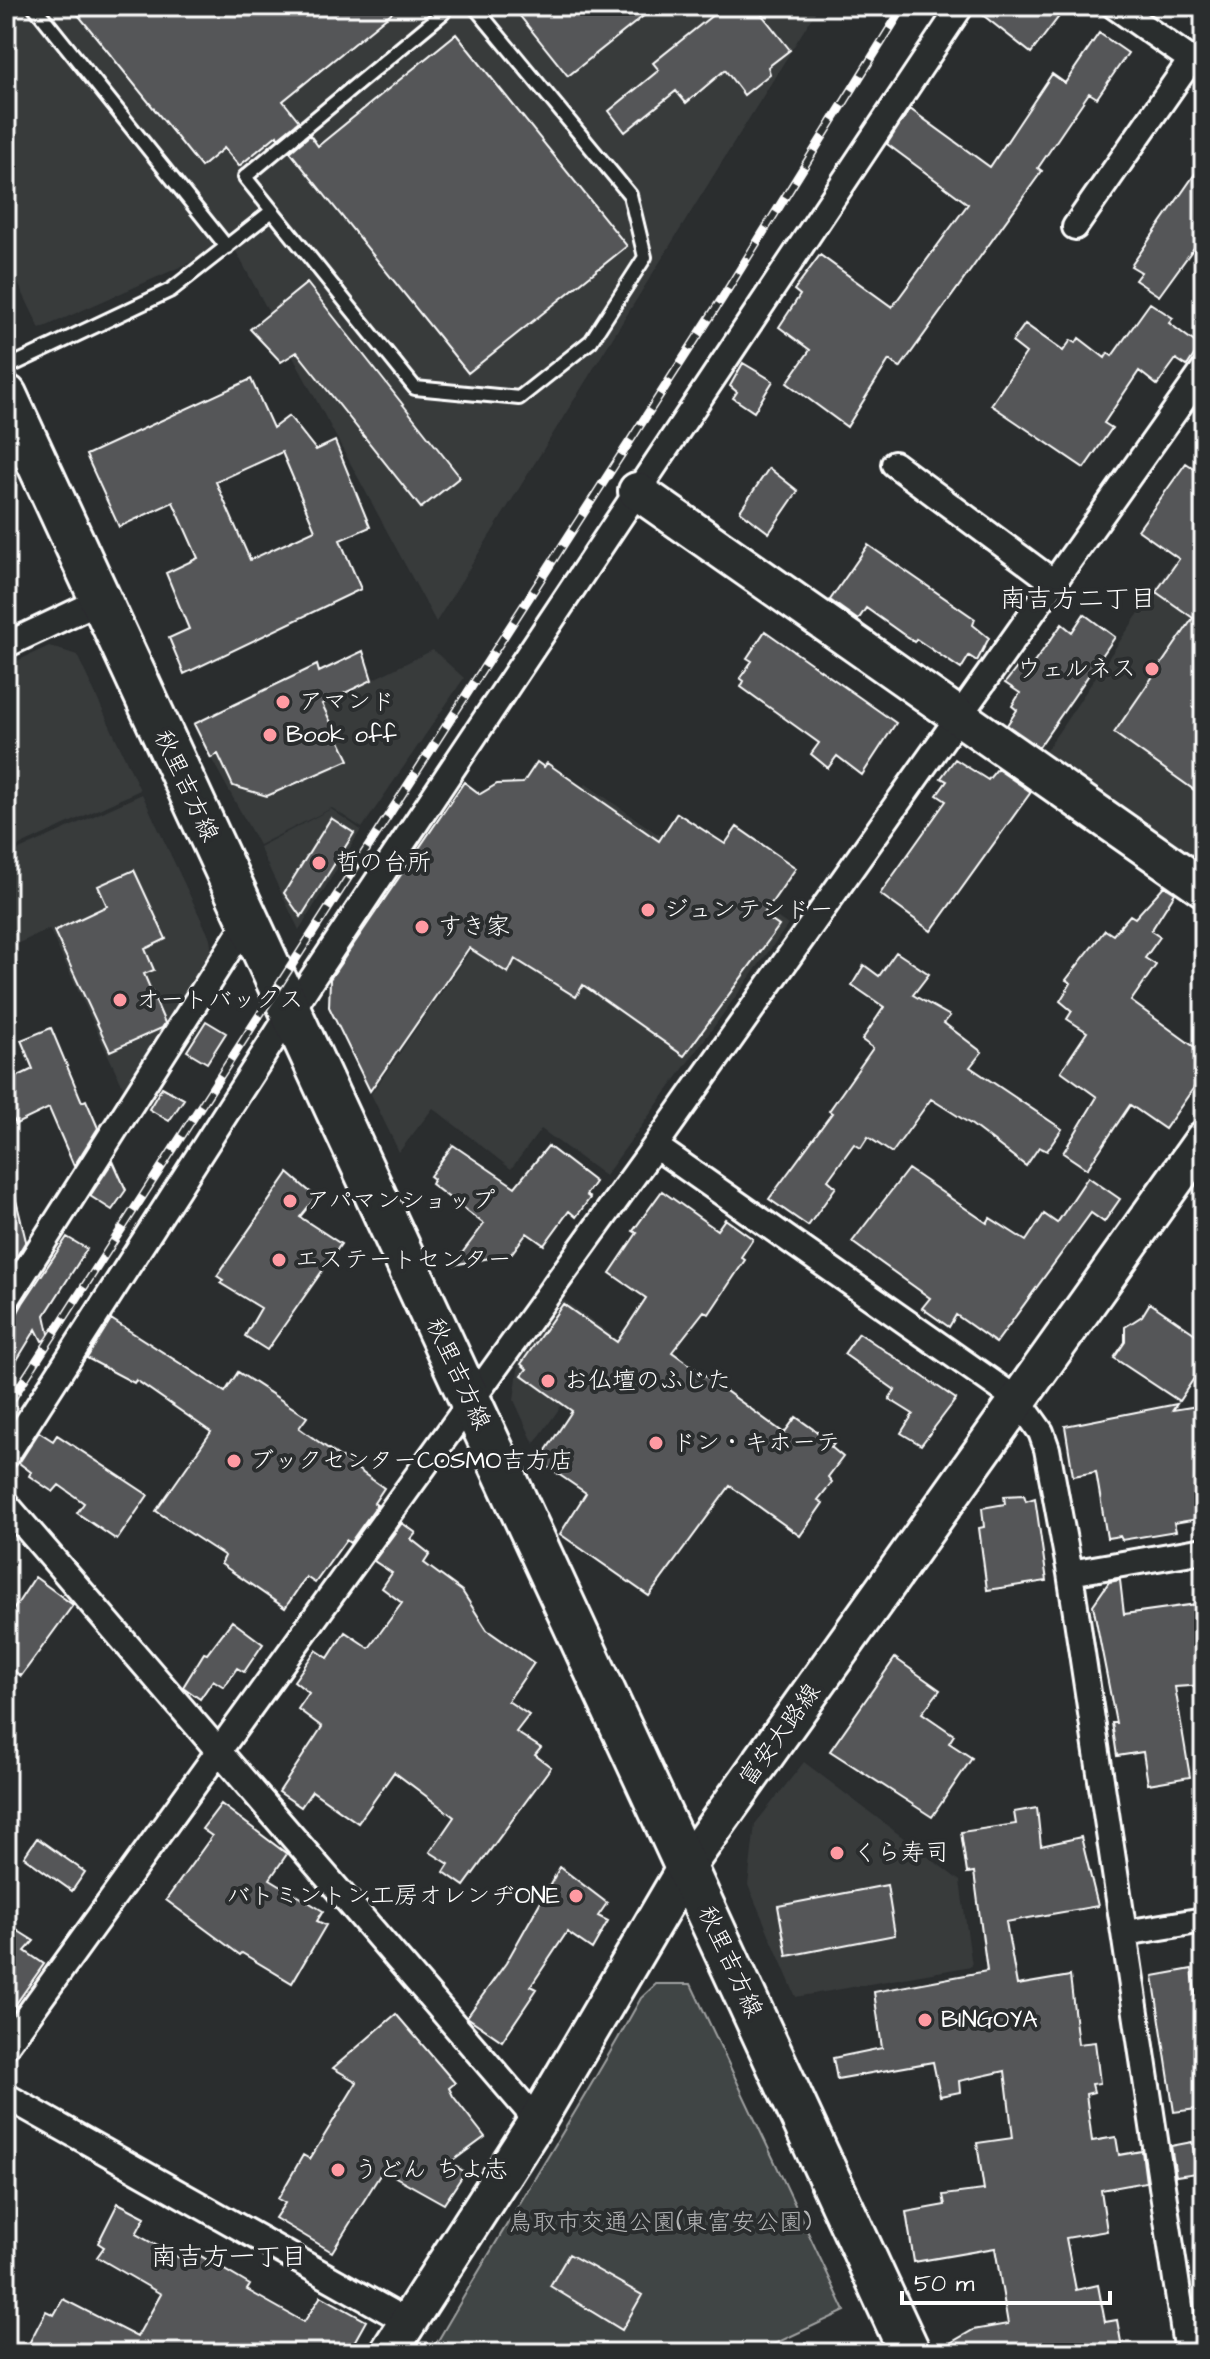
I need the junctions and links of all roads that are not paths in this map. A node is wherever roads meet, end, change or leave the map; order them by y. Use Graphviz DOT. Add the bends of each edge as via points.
graph roads {
  1 [pos="34,6"];
  2 [pos="445,6"];
  3 [pos="474,6"];
  4 [pos="961,6"];
  5 [pos="1114,6"];
  6 [pos="1198,64"];
  7 [pos="272,211"];
  8 [pos="1075,227"];
  9 [pos="227,247"];
  10 [pos="6,368"];
  11 [pos="1204,370"];
  12 [pos="6,395"];
  13 [pos="894,464"];
  14 [pos="637,491"];
  15 [pos="1052,581"];
  16 [pos="101,600"];
  17 [pos="6,645"];
  18 [pos="957,714"];
  19 [pos="1204,888"];
  20 [pos="248,920"];
  21 [pos="291,1012"];
  22 [pos="1204,1139"];
  23 [pos="655,1146"];
  24 [pos="6,1301"];
  25 [pos="471,1401"];
  26 [pos="1019,1401"];
  27 [pos="6,1456"];
  28 [pos="6,1504"];
  29 [pos="1204,1550"];
  30 [pos="1070,1573"];
  31 [pos="218,1752"];
  32 [pos="686,1867"];
  33 [pos="1204,1920"];
  34 [pos="1125,1933"];
  35 [pos="6,2046"];
  36 [pos="6,2096"];
  37 [pos="537,2121"];
  38 [pos="406,2321"];
  39 [pos="388,2353"];
  40 [pos="910,2353"];
  41 [pos="1187,2353"];
  1 -- 9 [label="lane"];
  2 -- 7 [label="lane" via="443,13 245,177"];
  3 -- 7 [label="lane" via="630,195 645,257 591,341 519,398 415,388"];
  4 -- 14 [label="street"];
  5 -- 6 [label="street"];
  6 -- 8 [label="street"];
  7 -- 9 [label="lane"];
  9 -- 10 [label="lane" via="171,290"];
  11 -- 15 [label="street"];
  12 -- 16 [label="main road, 秋里吉方線"];
  13 -- 15 [label="street"];
  14 -- 18 [label="street"];
  14 -- 21 [label="street"];
  15 -- 18 [label="street"];
  16 -- 17 [label="street"];
  16 -- 20 [label="main road, 秋里吉方線"];
  18 -- 19 [label="street"];
  18 -- 23 [label="street"];
  20 -- 21 [label="main road, 秋里吉方線"];
  20 -- 24 [label="street"];
  21 -- 25 [label="main road, 秋里吉方線"];
  21 -- 27 [label="street"];
  22 -- 26 [label="street, 富安大路線"];
  23 -- 25 [label="street"];
  23 -- 26 [label="street"];
  25 -- 31 [label="street"];
  25 -- 32 [label="main road, 秋里吉方線"];
  26 -- 30 [label="street" via="1047,1449"];
  26 -- 32 [label="street, 富安大路線"];
  28 -- 31 [label="street"];
  29 -- 30 [label="street"];
  30 -- 34 [label="street"];
  31 -- 35 [label="street"];
  31 -- 37 [label="street"];
  32 -- 37 [label="street, 富安大路線"];
  32 -- 40 [label="main road, 秋里吉方線"];
  33 -- 34 [label="street"];
  34 -- 41 [label="street"];
  36 -- 38 [label="street"];
  37 -- 38 [label="street, 富安大路線"];
  38 -- 39 [label="street, 富安大路線"];
}
